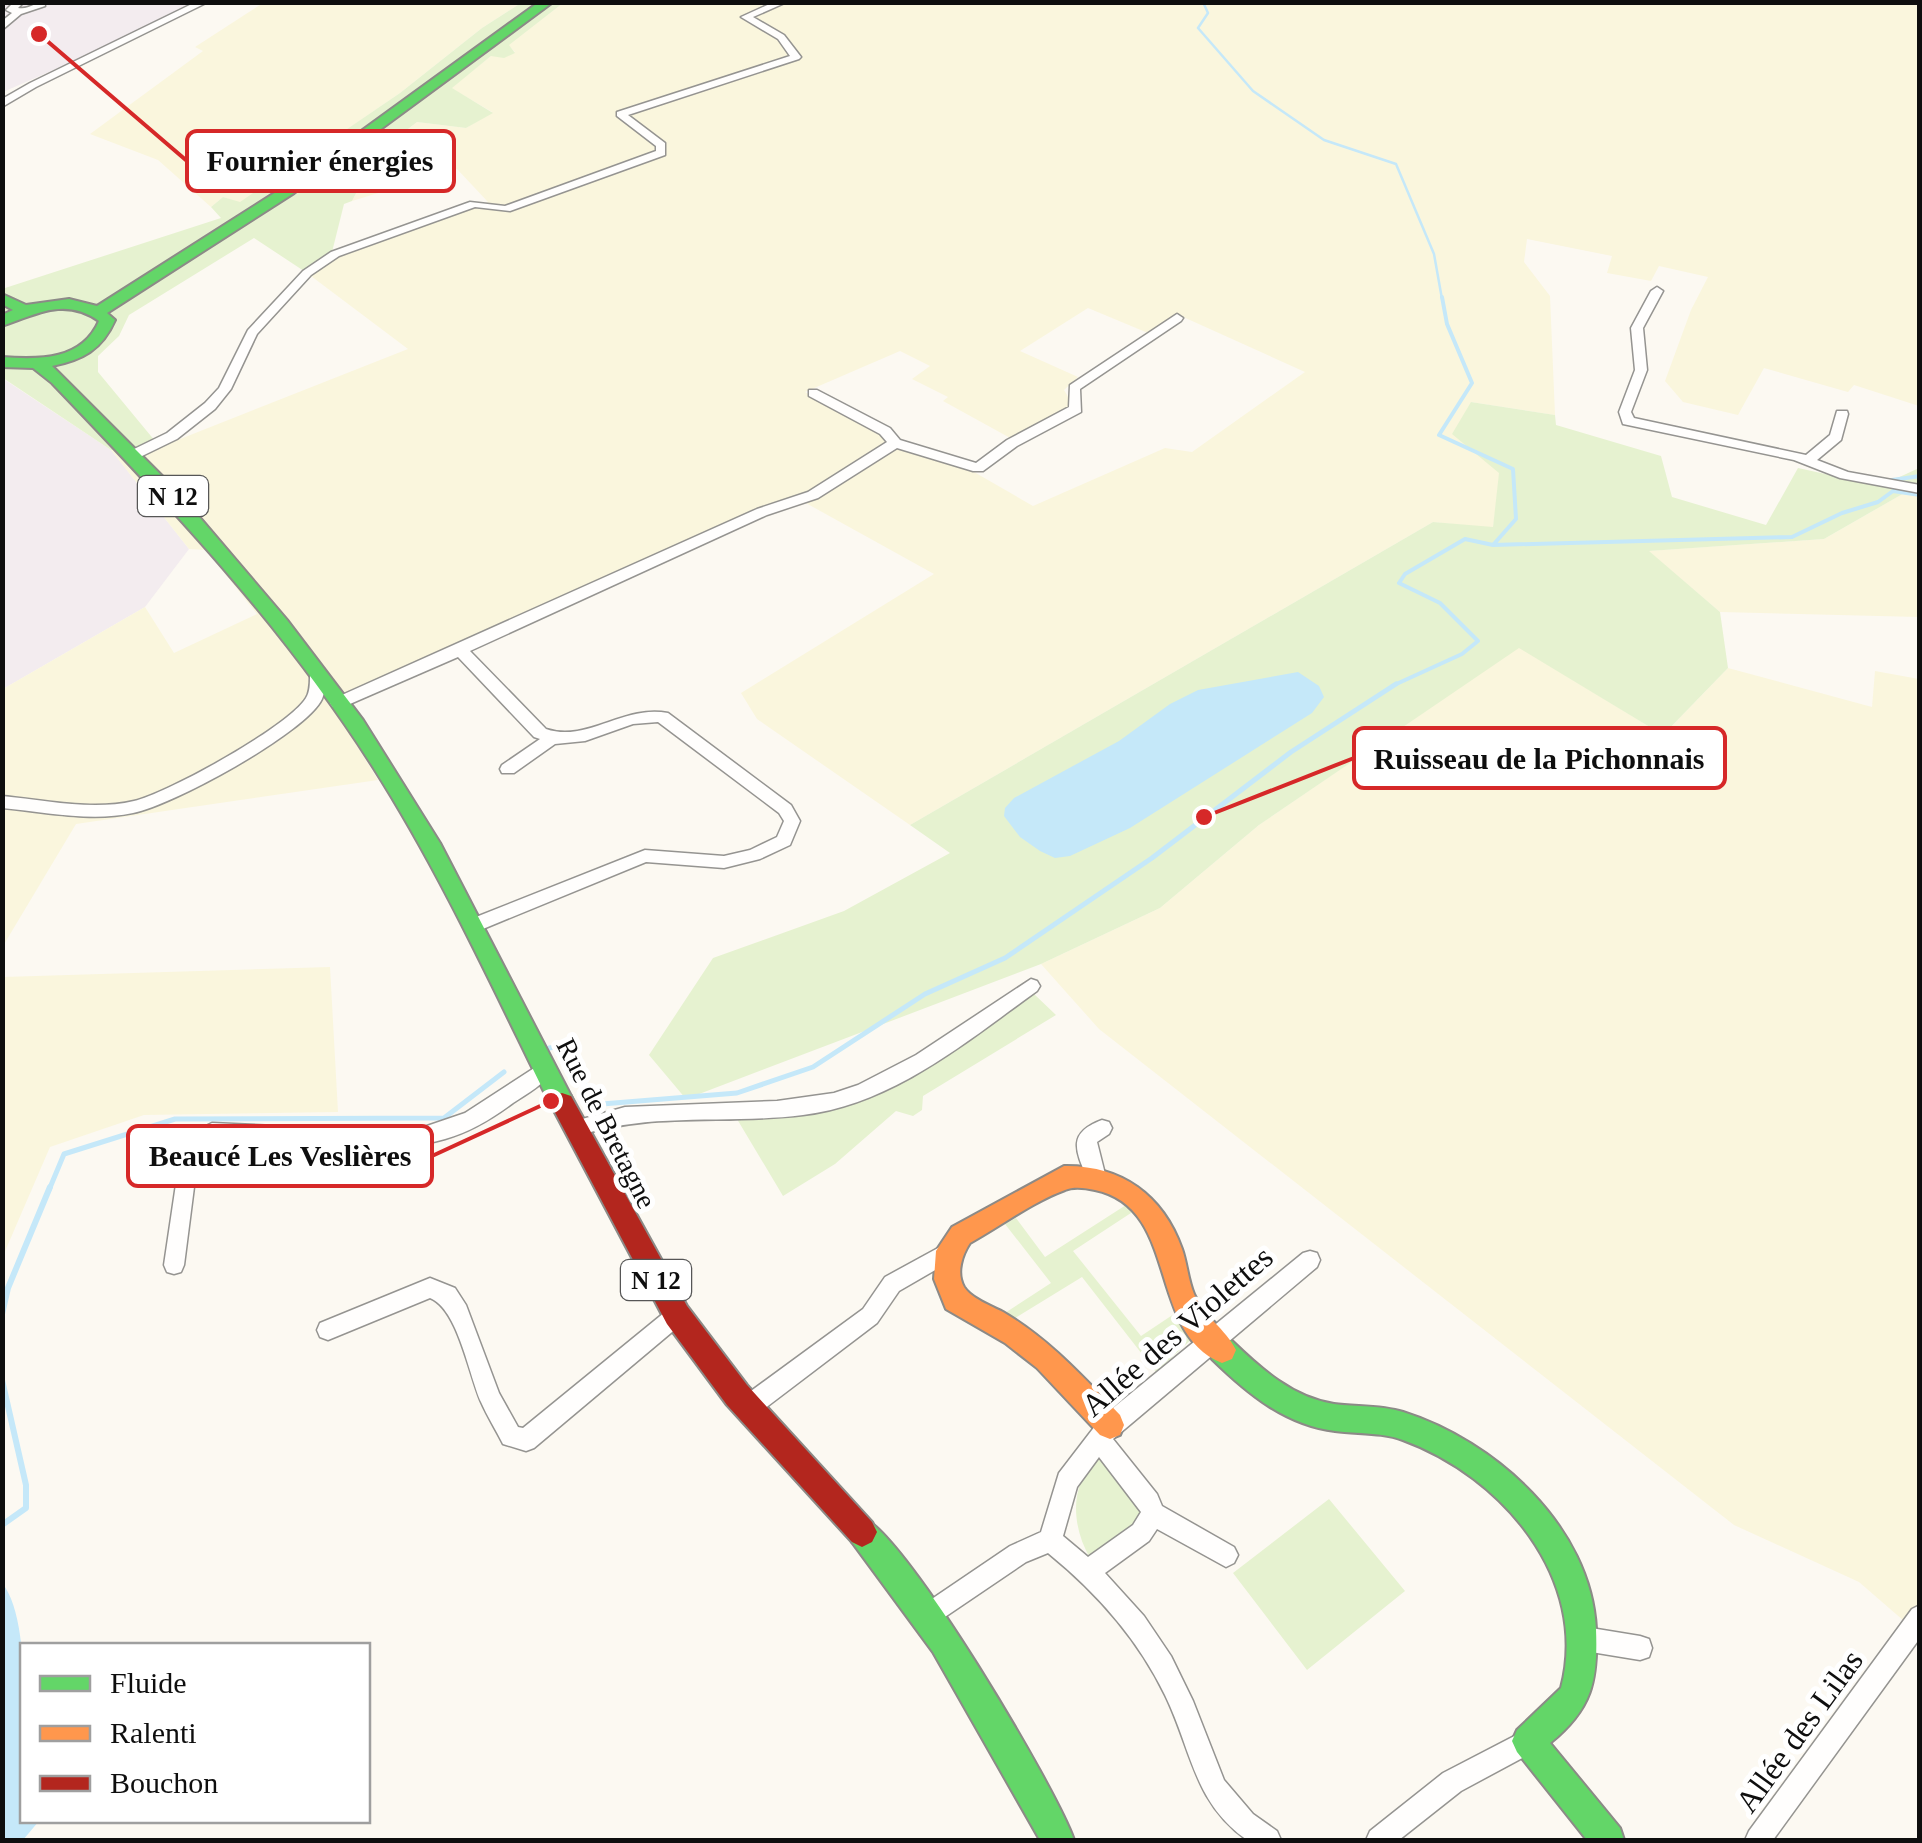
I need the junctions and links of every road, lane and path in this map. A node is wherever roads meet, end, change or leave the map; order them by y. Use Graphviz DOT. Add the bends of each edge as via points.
graph roads {
  1 [pos="204,2"];
  2 [pos="547,2"];
  3 [pos="783,2"];
  4 [pos="42,3"];
  5 [pos="18,5"];
  6 [pos="2,27"];
  7 [pos="2,104"];
  8 [pos="180,258"];
  9 [pos="1656,291"];
  10 [pos="2,298"];
  11 [pos="74,303"];
  12 [pos="24,310"];
  13 [pos="100,311"];
  14 [pos="1178,318"];
  15 [pos="2,321"];
  16 [pos="76,354"];
  17 [pos="4,363"];
  18 [pos="37,364"];
  19 [pos="813,393"];
  20 [pos="1842,414"];
  21 [pos="109,429"];
  22 [pos="895,443"];
  23 [pos="135,454"];
  24 [pos="1808,460"];
  25 [pos="1920,489"];
  26 [pos="460,650"];
  27 [pos="318,676"];
  28 [pos="338,703"];
  29 [pos="551,739"];
  30 [pos="508,769"];
  31 [pos="2,802"];
  32 [pos="472,926"];
  33 [pos="1031,986"];
  34 [pos="545,1069"];
  35 [pos="1102,1128"];
  36 [pos="575,1129"];
  37 [pos="1095,1174"];
  38 [pos="949,1251"];
  39 [pos="1310,1260"];
  40 [pos="174,1265"];
  41 [pos="676,1315"];
  42 [pos="328,1330"];
  43 [pos="1212,1338"];
  44 [pos="748,1408"];
  45 [pos="1105,1432"];
  46 [pos="1153,1514"];
  47 [pos="1050,1540"];
  48 [pos="1226,1555"];
  49 [pos="1089,1570"];
  50 [pos="928,1615"];
  51 [pos="1920,1618"];
  52 [pos="1585,1639"];
  53 [pos="1640,1648"];
  54 [pos="1528,1740"];
  55 [pos="1058,1840"];
  56 [pos="1268,1840"];
  57 [pos="1379,1840"];
  58 [pos="1608,1840"];
  59 [pos="1758,1840"];
  1 -- 7 [label="street"];
  2 -- 8 [label="main road" via="289,190"];
  3 -- 23 [label="street" via="746,17 781,37 796,57 622,114 662,144 661,153 506,208 474,204 335,254 307,273 252,332 225,390 210,406"];
  4 -- 5 [label="street" via="32,11"];
  5 -- 6 [label="street"];
  8 -- 11 [label="main road"];
  8 -- 13 [label="main road"];
  9 -- 24 [label="street" via="1637,328 1641,370 1626,418"];
  10 -- 12 [label="main road"];
  11 -- 12 [label="main road"];
  11 -- 13 [label="main road"];
  12 -- 15 [label="main road"];
  13 -- 16 [label="main road" via="107,328"];
  14 -- 22 [label="street" via="1074,388 1076,409 978,468"];
  16 -- 18 [label="main road"];
  16 -- 21 [label="main road, Rue de Bretagne / N 12" via="75,376"];
  17 -- 18 [label="main road"];
  18 -- 21 [label="main road, Rue de Bretagne / N 12" via="58,376"];
  19 -- 22 [label="street" via="886,431"];
  20 -- 24 [label="street" via="1832,442"];
  21 -- 23 [label="main road, Rue de Bretagne / N 12"];
  22 -- 26 [label="street" via="813,494"];
  23 -- 27 [label="main road, Rue de Bretagne / N 12"];
  24 -- 25 [label="street" via="1845,475"];
  26 -- 28 [label="street"];
  26 -- 29 [label="street"];
  27 -- 28 [label="main road, Rue de Bretagne / N 12"];
  27 -- 31 [label="street" via="314,698 300,715 154,801 131,808"];
  28 -- 32 [label="main road, Rue de Bretagne / N 12" via="379,760"];
  29 -- 30 [label="street"];
  29 -- 32 [label="street" via="637,716 662,717 785,809 790,834 754,855 724,862 646,856"];
  32 -- 34 [label="main road, Rue de Bretagne / N 12"];
  33 -- 36 [label="street" via="917,1063 839,1100 607,1119"];
  34 -- 36 [label="main road, Rue de Bretagne / N 12"];
  34 -- 40 [label="street" via="443,1132 212,1132 190,1144"];
  35 -- 37 [label="street" via="1086,1138"];
  36 -- 41 [label="main road, Rue de Bretagne / N 12"];
  37 -- 38 [label="main road" via="1064,1177 960,1235"];
  37 -- 43 [label="main road" via="1133,1196 1152,1218 1186,1307"];
  38 -- 44 [label="street" via="892,1284 870,1316"];
  38 -- 45 [label="main road" via="947,1279 956,1300 1036,1351"];
  39 -- 43 [label="street, Allée des Violettes"];
  41 -- 42 [label="street" via="526,1440 511,1436 459,1312 441,1290 430,1288"];
  41 -- 44 [label="main road, Rue de Bretagne / N 12"];
  43 -- 45 [label="street, Allée des Violettes"];
  43 -- 52 [label="main road" via="1286,1403 1322,1416 1407,1427 1467,1459 1522,1504 1567,1560"];
  44 -- 50 [label="main road, Rue de Bretagne / N 12"];
  45 -- 46 [label="street"];
  45 -- 47 [label="street, Allée des Violettes" via="1067,1481"];
  46 -- 48 [label="street"];
  46 -- 49 [label="street"];
  47 -- 49 [label="street"];
  47 -- 50 [label="street"];
  49 -- 56 [label="street" via="1144,1636 1175,1688 1207,1780"];
  50 -- 55 [label="main road, Rue de Bretagne / N 12"];
  51 -- 59 [label="street, Allée des Lilas"];
  52 -- 53 [label="street"];
  52 -- 54 [label="main road" via="1573,1698"];
  54 -- 57 [label="street" via="1452,1782"];
  54 -- 58 [label="main road"];
}
